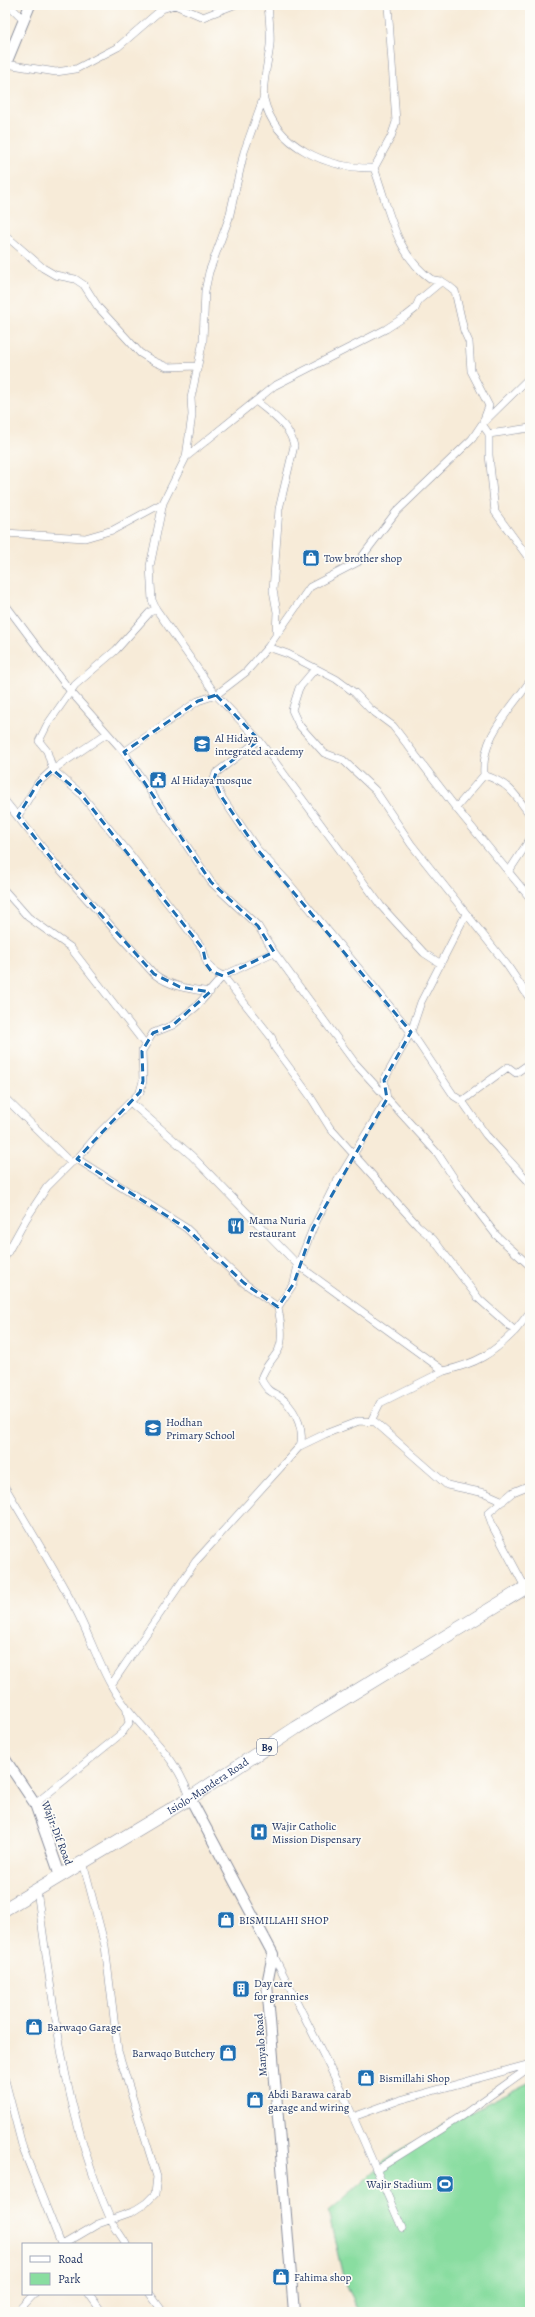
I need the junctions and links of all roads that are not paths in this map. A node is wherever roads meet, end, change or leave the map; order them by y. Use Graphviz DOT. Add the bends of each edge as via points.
graph roads {
  1 [pos="9,5"];
  2 [pos="30,5"];
  3 [pos="175,5"];
  4 [pos="234,5"];
  5 [pos="268,5"];
  6 [pos="388,5"];
  7 [pos="23,18"];
  8 [pos="5,65"];
  9 [pos="264,96"];
  10 [pos="374,168"];
  11 [pos="5,235"];
  12 [pos="442,281"];
  13 [pos="197,366"];
  14 [pos="530,377"];
  15 [pos="256,401"];
  16 [pos="482,424"];
  17 [pos="530,428"];
  18 [pos="489,434"];
  19 [pos="186,457"];
  20 [pos="163,504"];
  21 [pos="5,533"];
  22 [pos="530,560"];
  23 [pos="5,604"];
  24 [pos="156,609"];
  25 [pos="276,635"];
  26 [pos="268,647"];
  27 [pos="315,669"];
  28 [pos="530,681"];
  29 [pos="71,692"];
  30 [pos="216,695"];
  31 [pos="106,734"];
  32 [pos="259,740"];
  33 [pos="124,752"];
  34 [pos="53,770"];
  35 [pos="484,775"];
  36 [pos="5,801"];
  37 [pos="456,808"];
  38 [pos="530,815"];
  39 [pos="18,816"];
  40 [pos="530,839"];
  41 [pos="509,871"];
  42 [pos="5,891"];
  43 [pos="530,898"];
  44 [pos="466,914"];
  45 [pos="274,952"];
  46 [pos="441,964"];
  47 [pos="223,976"];
  48 [pos="210,992"];
  49 [pos="530,1000"];
  50 [pos="410,1032"];
  51 [pos="145,1044"];
  52 [pos="530,1063"];
  53 [pos="5,1098"];
  54 [pos="387,1099"];
  55 [pos="462,1101"];
  56 [pos="130,1102"];
  57 [pos="354,1154"];
  58 [pos="74,1161"];
  59 [pos="530,1183"];
  60 [pos="5,1257"];
  61 [pos="298,1265"];
  62 [pos="530,1266"];
  63 [pos="278,1307"];
  64 [pos="530,1312"];
  65 [pos="515,1331"];
  66 [pos="444,1371"];
  67 [pos="371,1421"];
  68 [pos="300,1446"];
  69 [pos="530,1485"];
  70 [pos="5,1487"];
  71 [pos="502,1501"];
  72 [pos="528,1586"];
  73 [pos="111,1685"];
  74 [pos="126,1706"];
  75 [pos="5,1759"];
  76 [pos="190,1798"];
  77 [pos="35,1804"];
  78 [pos="82,1862"];
  79 [pos="60,1875"];
  80 [pos="37,1890"];
  81 [pos="5,1909"];
  82 [pos="273,1954"];
  83 [pos="530,2065"];
  84 [pos="5,2080"];
  85 [pos="353,2117"];
  86 [pos="376,2170"];
  87 [pos="111,2219"];
  88 [pos="402,2228"];
  89 [pos="60,2243"];
  90 [pos="66,2243"];
  91 [pos="125,2243"];
  92 [pos="33,2295"];
  93 [pos="89,2295"];
  94 [pos="151,2295"];
  95 [pos="17,2312"];
  96 [pos="102,2312"];
  97 [pos="163,2312"];
  98 [pos="294,2312"];
  1 -- 7 [label="street"];
  2 -- 7 [label="street"];
  3 -- 4 [label="street" via="202,17"];
  3 -- 8 [label="street" via="162,10 118,47 76,69 56,72"];
  5 -- 9 [label="street" via="270,43"];
  6 -- 10 [label="street" via="396,122"];
  7 -- 8 [label="street"];
  9 -- 10 [label="street" via="276,129 291,143 337,164"];
  9 -- 13 [label="street" via="244,152 229,218 209,272 205,291 203,341"];
  10 -- 12 [label="street" via="388,216 400,242 417,266 433,280"];
  11 -- 13 [label="street" via="54,275 75,279 84,285 98,308 140,353 167,367"];
  12 -- 15 [label="street" via="419,300 415,309 386,329 274,386"];
  12 -- 16 [label="street" via="455,291 469,342 470,371 489,406"];
  13 -- 19 [label="street" via="191,398 192,415"];
  14 -- 16 [label="street"];
  15 -- 19 [label="street"];
  15 -- 25 [label="street" via="285,425 294,446 278,516 273,590 277,612"];
  16 -- 18 [label="street"];
  16 -- 25 [label="street" via="467,444 396,512 358,562 310,587"];
  17 -- 18 [label="street"];
  18 -- 22 [label="street" via="496,512"];
  19 -- 20 [label="street"];
  20 -- 21 [label="street" via="113,530 85,538"];
  20 -- 24 [label="street" via="150,566 152,600"];
  23 -- 29 [label="street"];
  24 -- 29 [label="street" via="150,612 116,650 75,685"];
  24 -- 30 [label="street"];
  25 -- 26 [label="street"];
  26 -- 27 [label="street" via="288,654"];
  26 -- 30 [label="street" via="246,672"];
  27 -- 37 [label="street" via="336,679 393,726"];
  27 -- 44 [label="street" via="299,688 292,710 299,725 324,753 343,760 375,790 411,844"];
  28 -- 35 [label="street" via="488,739 483,760"];
  29 -- 31 [label="street"];
  29 -- 34 [label="street" via="39,741 47,751"];
  30 -- 32 [label="street"];
  30 -- 33 [label="street" via="194,704"];
  31 -- 33 [label="street"];
  31 -- 34 [label="street"];
  32 -- 46 [label="street" via="381,906 424,953"];
  32 -- 50 [label="street" via="216,773 214,779 221,796 257,849 287,881"];
  33 -- 45 [label="street" via="211,882 258,926"];
  34 -- 39 [label="street" via="38,784"];
  34 -- 47 [label="street" via="80,794 130,853 173,913 203,949 206,964 212,971"];
  35 -- 37 [label="street"];
  35 -- 38 [label="street" via="500,780 514,791"];
  36 -- 39 [label="street"];
  37 -- 41 [label="street"];
  39 -- 48 [label="street" via="58,867 154,974 165,982 180,987"];
  40 -- 41 [label="street"];
  41 -- 43 [label="street"];
  42 -- 51 [label="street" via="28,917 70,947"];
  44 -- 46 [label="street"];
  44 -- 49 [label="street" via="507,965"];
  45 -- 47 [label="street"];
  45 -- 54 [label="street" via="355,1063"];
  46 -- 50 [label="street" via="421,1002"];
  47 -- 48 [label="street"];
  47 -- 57 [label="street" via="272,1038 275,1048 330,1128"];
  48 -- 51 [label="street" via="173,1025 153,1033"];
  50 -- 54 [label="street" via="384,1080"];
  50 -- 55 [label="street" via="454,1096"];
  51 -- 56 [label="street" via="142,1057 143,1081 140,1092"];
  52 -- 55 [label="street" via="516,1072 508,1067"];
  53 -- 58 [label="street"];
  54 -- 57 [label="street"];
  54 -- 62 [label="street" via="438,1154 496,1235"];
  55 -- 59 [label="street" via="486,1135"];
  56 -- 58 [label="street"];
  56 -- 61 [label="street" via="192,1156"];
  57 -- 61 [label="street" via="333,1188"];
  57 -- 65 [label="street" via="418,1226 433,1239 479,1299"];
  58 -- 60 [label="street" via="47,1187"];
  58 -- 63 [label="street" via="186,1228 244,1283"];
  61 -- 63 [label="street" via="294,1283"];
  61 -- 66 [label="street"];
  63 -- 68 [label="street" via="281,1326 279,1349 265,1367 261,1379 266,1390 284,1399 294,1412 302,1434"];
  64 -- 65 [label="street"];
  65 -- 66 [label="street" via="484,1358 469,1365"];
  66 -- 67 [label="street" via="380,1403"];
  67 -- 68 [label="street" via="359,1421"];
  67 -- 71 [label="street" via="381,1426 447,1486 485,1494"];
  68 -- 73 [label="street" via="196,1561"];
  69 -- 71 [label="street" via="513,1492"];
  70 -- 73 [label="street" via="76,1608"];
  71 -- 72 [label="street" via="488,1513 493,1527"];
  72 -- 76 [label="highway, Isiolo-Mandera Road / B9" via="296,1728"];
  73 -- 74 [label="street"];
  74 -- 76 [label="street" via="173,1761 185,1781"];
  74 -- 77 [label="street" via="129,1723 122,1733"];
  75 -- 77 [label="street, Wajir-Dif Road"];
  76 -- 78 [label="highway, Isiolo-Mandera Road / B9"];
  76 -- 82 [label="street"];
  77 -- 79 [label="street, Wajir-Dif Road"];
  78 -- 79 [label="highway, Isiolo-Mandera Road / B9"];
  78 -- 87 [label="street" via="105,1946 118,2051 157,2177 155,2194 146,2203 132,2212"];
  79 -- 80 [label="highway, Isiolo-Mandera Road / B9"];
  80 -- 81 [label="highway, Isiolo-Mandera Road / B9"];
  80 -- 87 [label="street" via="60,2054 71,2103 86,2156"];
  82 -- 85 [label="street"];
  82 -- 98 [label="street, Manyalo Road" via="268,1984"];
  83 -- 85 [label="street" via="408,2098"];
  83 -- 86 [label="street" via="463,2115"];
  84 -- 89 [label="street" via="23,2149"];
  85 -- 86 [label="street"];
  86 -- 88 [label="street"];
  87 -- 90 [label="street"];
  87 -- 91 [label="street"];
  92 -- 95 [label="street"];
  93 -- 96 [label="street"];
  94 -- 97 [label="street"];
}
